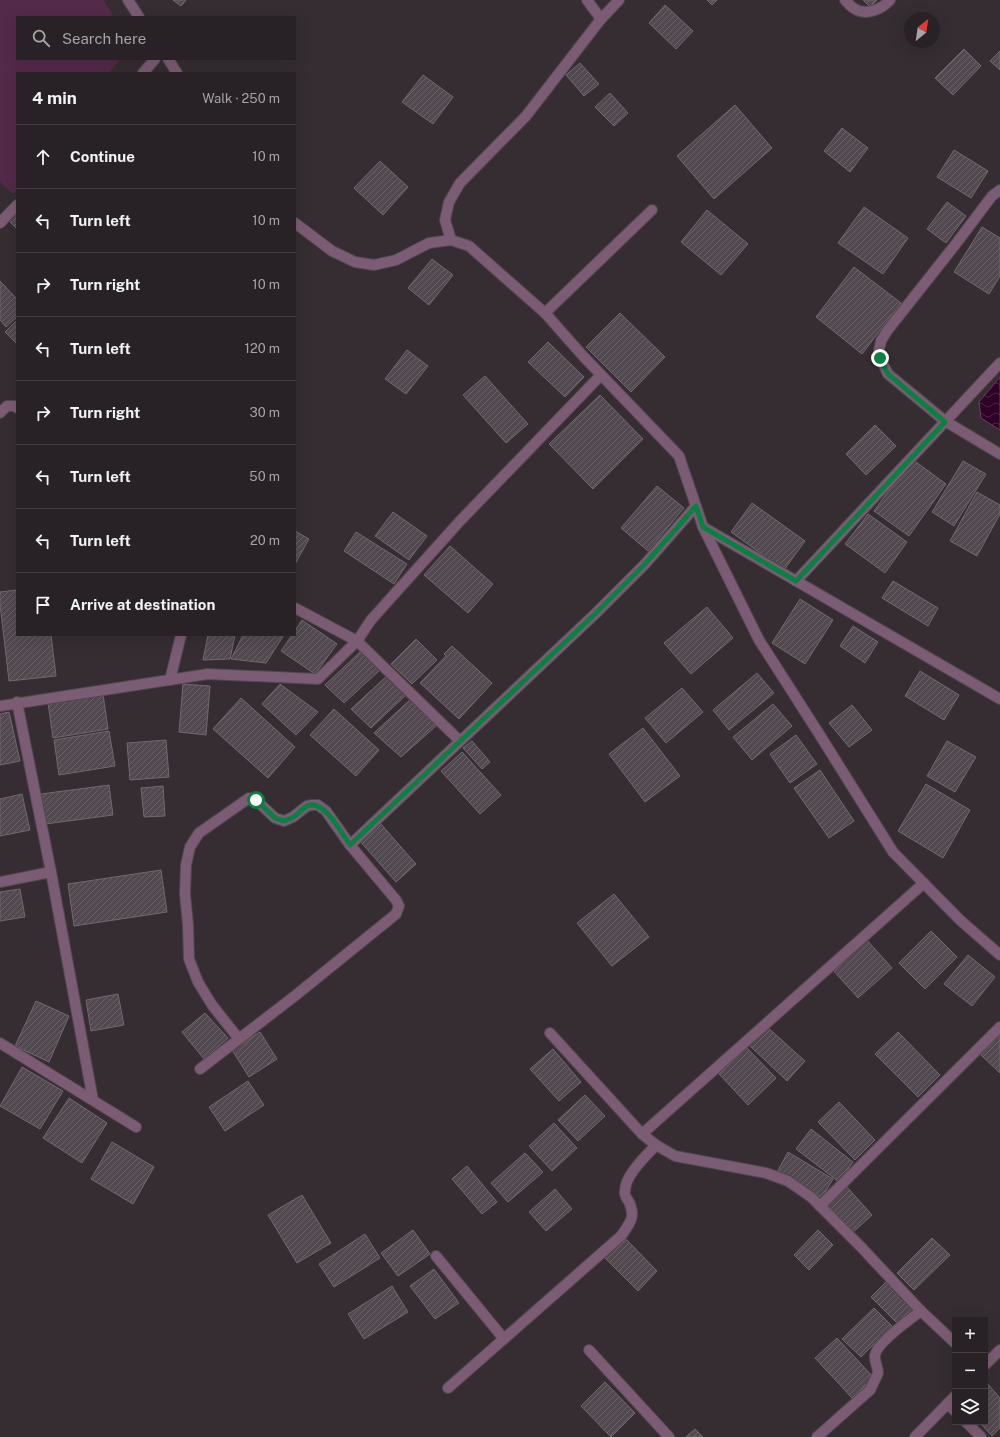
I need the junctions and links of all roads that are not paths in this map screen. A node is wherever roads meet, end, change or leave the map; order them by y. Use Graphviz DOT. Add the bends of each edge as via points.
graph roads {
  1 [pos="128,0"];
  2 [pos="586,0"];
  3 [pos="619,0"];
  4 [pos="845,0"];
  5 [pos="890,0"];
  6 [pos="138,16"];
  7 [pos="601,19"];
  8 [pos="155,60"];
  9 [pos="169,60"];
  10 [pos="143,72"];
  11 [pos="176,72"];
  12 [pos="1000,190"];
  13 [pos="16,206"];
  14 [pos="652,210"];
  15 [pos="0,223"];
  16 [pos="296,224"];
  17 [pos="450,240"];
  18 [pos="545,313"];
  19 [pos="1000,363"];
  20 [pos="601,375"];
  21 [pos="16,407"];
  22 [pos="0,413"];
  23 [pos="945,422"];
  24 [pos="1000,454"];
  25 [pos="696,506"];
  26 [pos="703,527"];
  27 [pos="796,581"];
  28 [pos="296,609"];
  29 [pos="181,636"];
  30 [pos="357,641"];
  31 [pos="170,680"];
  32 [pos="1000,699"];
  33 [pos="17,702"];
  34 [pos="0,706"];
  35 [pos="460,741"];
  36 [pos="350,845"];
  37 [pos="51,872"];
  38 [pos="0,882"];
  39 [pos="924,884"];
  40 [pos="1000,955"];
  41 [pos="1000,1027"];
  42 [pos="550,1033"];
  43 [pos="239,1039"];
  44 [pos="0,1043"];
  45 [pos="200,1069"];
  46 [pos="93,1100"];
  47 [pos="136,1127"];
  48 [pos="642,1134"];
  49 [pos="656,1145"];
  50 [pos="820,1206"];
  51 [pos="436,1256"];
  52 [pos="921,1311"];
  53 [pos="504,1339"];
  54 [pos="952,1340"];
  55 [pos="590,1350"];
  56 [pos="1000,1350"];
  57 [pos="988,1362"];
  58 [pos="448,1388"];
  59 [pos="952,1399"];
  60 [pos="947,1404"];
  61 [pos="952,1408"];
  62 [pos="969,1425"];
  63 [pos="669,1437"];
  64 [pos="817,1437"];
  65 [pos="915,1437"];
  66 [pos="981,1437"];
  1 -- 6 [label="street"];
  2 -- 7 [label="street"];
  3 -- 7 [label="street"];
  4 -- 5 [label="street" via="855,9 864,12 874,11"];
  7 -- 17 [label="street" via="526,116 460,183 449,202 445,220"];
  8 -- 10 [label="street"];
  9 -- 11 [label="street"];
  12 -- 23 [label="street" via="992,196 881,341 880,358 888,374"];
  13 -- 15 [label="street"];
  14 -- 18 [label="street"];
  16 -- 17 [label="street" via="332,251 355,262 374,265 396,260 429,243"];
  17 -- 18 [label="street" via="469,246"];
  18 -- 20 [label="street"];
  19 -- 23 [label="street"];
  20 -- 25 [label="street" via="679,456"];
  20 -- 30 [label="street" via="460,521 371,620"];
  21 -- 22 [label="street" via="7,406"];
  23 -- 24 [label="street"];
  23 -- 27 [label="street"];
  25 -- 26 [label="street"];
  25 -- 35 [label="street" via="645,564 595,614"];
  26 -- 27 [label="street"];
  26 -- 39 [label="street" via="759,640 893,852"];
  27 -- 32 [label="street"];
  28 -- 30 [label="street"];
  29 -- 31 [label="street"];
  30 -- 31 [label="street" via="318,679 208,674"];
  30 -- 35 [label="street"];
  31 -- 33 [label="street"];
  33 -- 34 [label="street"];
  33 -- 37 [label="street"];
  35 -- 36 [label="street"];
  36 -- 43 [label="street" via="396,900 399,906 396,914"];
  36 -- 43 [label="street" via="326,811 318,805 307,806 284,821 275,818 256,800 249,798 199,833 190,847 186,865 185,894 189,959 198,982 212,1005"];
  37 -- 38 [label="street"];
  37 -- 46 [label="street"];
  39 -- 40 [label="street"];
  39 -- 48 [label="street"];
  41 -- 50 [label="street"];
  42 -- 48 [label="street"];
  43 -- 45 [label="street"];
  44 -- 46 [label="street"];
  46 -- 47 [label="street"];
  48 -- 49 [label="street"];
  49 -- 50 [label="street" via="675,1156 766,1173 788,1181 811,1196"];
  49 -- 53 [label="street" via="632,1172 627,1182 624,1191 633,1213 632,1220 621,1236"];
  50 -- 52 [label="street"];
  51 -- 53 [label="street"];
  52 -- 54 [label="street"];
  52 -- 64 [label="street" via="878,1348 875,1360 878,1374 870,1390"];
  53 -- 58 [label="street"];
  55 -- 63 [label="street"];
  56 -- 57 [label="street"];
  59 -- 60 [label="street"];
  60 -- 61 [label="street"];
  60 -- 65 [label="street"];
  62 -- 66 [label="street"];
}
